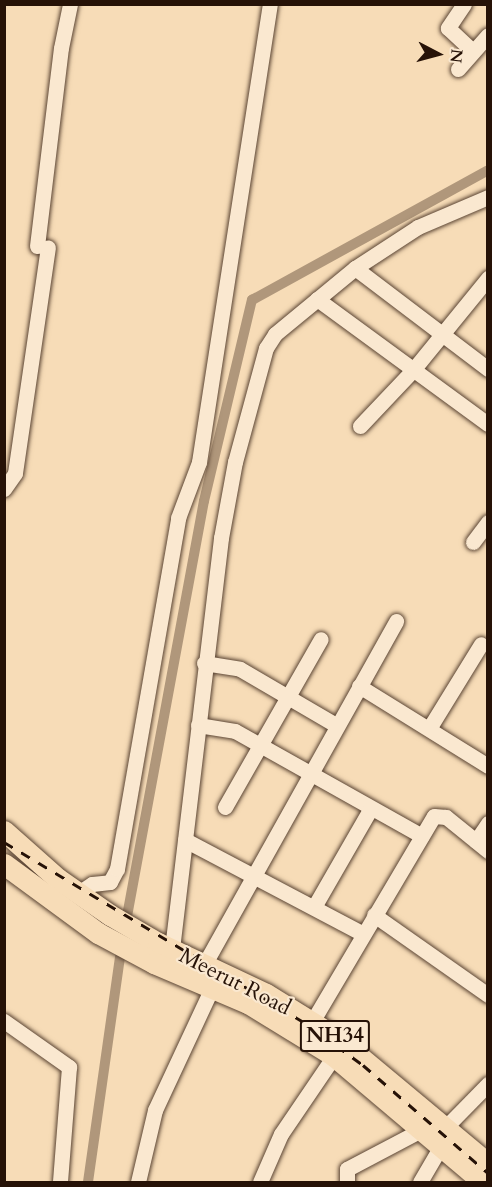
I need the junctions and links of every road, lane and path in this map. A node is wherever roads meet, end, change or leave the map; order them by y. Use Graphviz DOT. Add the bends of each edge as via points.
graph roads {
  1 [pos="70,4"];
  2 [pos="270,4"];
  3 [pos="464,4"];
  4 [pos="488,35"];
  5 [pos="473,51"];
  6 [pos="458,69"];
  7 [pos="488,197"];
  8 [pos="355,267"];
  9 [pos="488,278"];
  10 [pos="317,299"];
  11 [pos="443,334"];
  12 [pos="488,369"];
  13 [pos="413,370"];
  14 [pos="488,424"];
  15 [pos="360,426"];
  16 [pos="4,489"];
  17 [pos="488,522"];
  18 [pos="473,542"];
  19 [pos="396,621"];
  20 [pos="321,639"];
  21 [pos="481,644"];
  22 [pos="204,663"];
  23 [pos="359,686"];
  24 [pos="288,696"];
  25 [pos="198,725"];
  26 [pos="336,725"];
  27 [pos="430,728"];
  28 [pos="260,745"];
  29 [pos="488,766"];
  30 [pos="309,772"];
  31 [pos="225,807"];
  32 [pos="371,808"];
  33 [pos="488,823"];
  34 [pos="4,831"];
  35 [pos="422,836"];
  36 [pos="185,840"];
  37 [pos="482,846"];
  38 [pos="4,864"];
  39 [pos="253,874"];
  40 [pos="77,894"];
  41 [pos="314,907"];
  42 [pos="374,915"];
  43 [pos="363,934"];
  44 [pos="162,952"];
  45 [pos="204,965"];
  46 [pos="212,988"];
  47 [pos="488,995"];
  48 [pos="4,1021"];
  49 [pos="312,1022"];
  50 [pos="334,1056"];
  51 [pos="488,1084"];
  52 [pos="435,1136"];
  53 [pos="488,1164"];
  54 [pos="60,1182"];
  55 [pos="138,1182"];
  56 [pos="260,1182"];
  57 [pos="347,1182"];
  58 [pos="420,1182"];
  59 [pos="483,1182"];
  1 -- 16 [label="street" via="61,48 43,247 15,473"];
  2 -- 40 [label="street" via="199,462 178,518 117,869 110,882 92,884"];
  3 -- 5 [label="street" via="448,28"];
  4 -- 5 [label="street"];
  5 -- 6 [label="street"];
  7 -- 8 [label="street" via="418,227"];
  8 -- 10 [label="street"];
  8 -- 11 [label="street"];
  9 -- 11 [label="street"];
  10 -- 13 [label="street"];
  10 -- 22 [label="street" via="275,334 260,364 235,462"];
  11 -- 12 [label="street"];
  11 -- 13 [label="street"];
  13 -- 14 [label="street"];
  13 -- 15 [label="street"];
  17 -- 18 [label="street"];
  19 -- 23 [label="street"];
  20 -- 24 [label="street"];
  21 -- 27 [label="street"];
  22 -- 24 [label="street" via="240,669"];
  22 -- 25 [label="street"];
  23 -- 26 [label="street"];
  23 -- 27 [label="street"];
  24 -- 26 [label="street"];
  24 -- 28 [label="street"];
  25 -- 28 [label="street" via="230,729"];
  25 -- 36 [label="street"];
  26 -- 30 [label="street"];
  27 -- 29 [label="street"];
  28 -- 30 [label="street"];
  28 -- 31 [label="street"];
  30 -- 32 [label="street"];
  30 -- 39 [label="street"];
  32 -- 35 [label="street"];
  32 -- 41 [label="street"];
  33 -- 37 [label="street"];
  34 -- 40 [label="highway, Meerut Road / NH34"];
  35 -- 37 [label="street" via="434,816 442,814"];
  35 -- 42 [label="street"];
  36 -- 39 [label="street"];
  36 -- 44 [label="street"];
  38 -- 44 [label="highway, Meerut Road / NH34" via="98,933"];
  39 -- 41 [label="street"];
  39 -- 45 [label="street"];
  40 -- 44 [label="highway, Meerut Road / NH34"];
  41 -- 43 [label="street"];
  42 -- 43 [label="street"];
  42 -- 47 [label="street"];
  43 -- 49 [label="street"];
  44 -- 45 [label="highway, Meerut Road / NH34"];
  44 -- 46 [label="highway, Meerut Road / NH34"];
  45 -- 49 [label="highway, Meerut Road / NH34" via="266,994"];
  46 -- 50 [label="highway, Meerut Road / NH34" via="248,1003"];
  46 -- 55 [label="street" via="155,1110"];
  48 -- 54 [label="street" via="69,1066"];
  49 -- 52 [label="highway, Meerut Road / NH34" via="337,1038"];
  50 -- 52 [label="highway, Meerut Road / NH34"];
  50 -- 56 [label="street" via="281,1134"];
  51 -- 52 [label="street"];
  52 -- 53 [label="highway, Meerut Road / NH34"];
  52 -- 57 [label="street" via="347,1170"];
  52 -- 58 [label="street"];
  52 -- 59 [label="highway, Meerut Road / NH34"];
}
